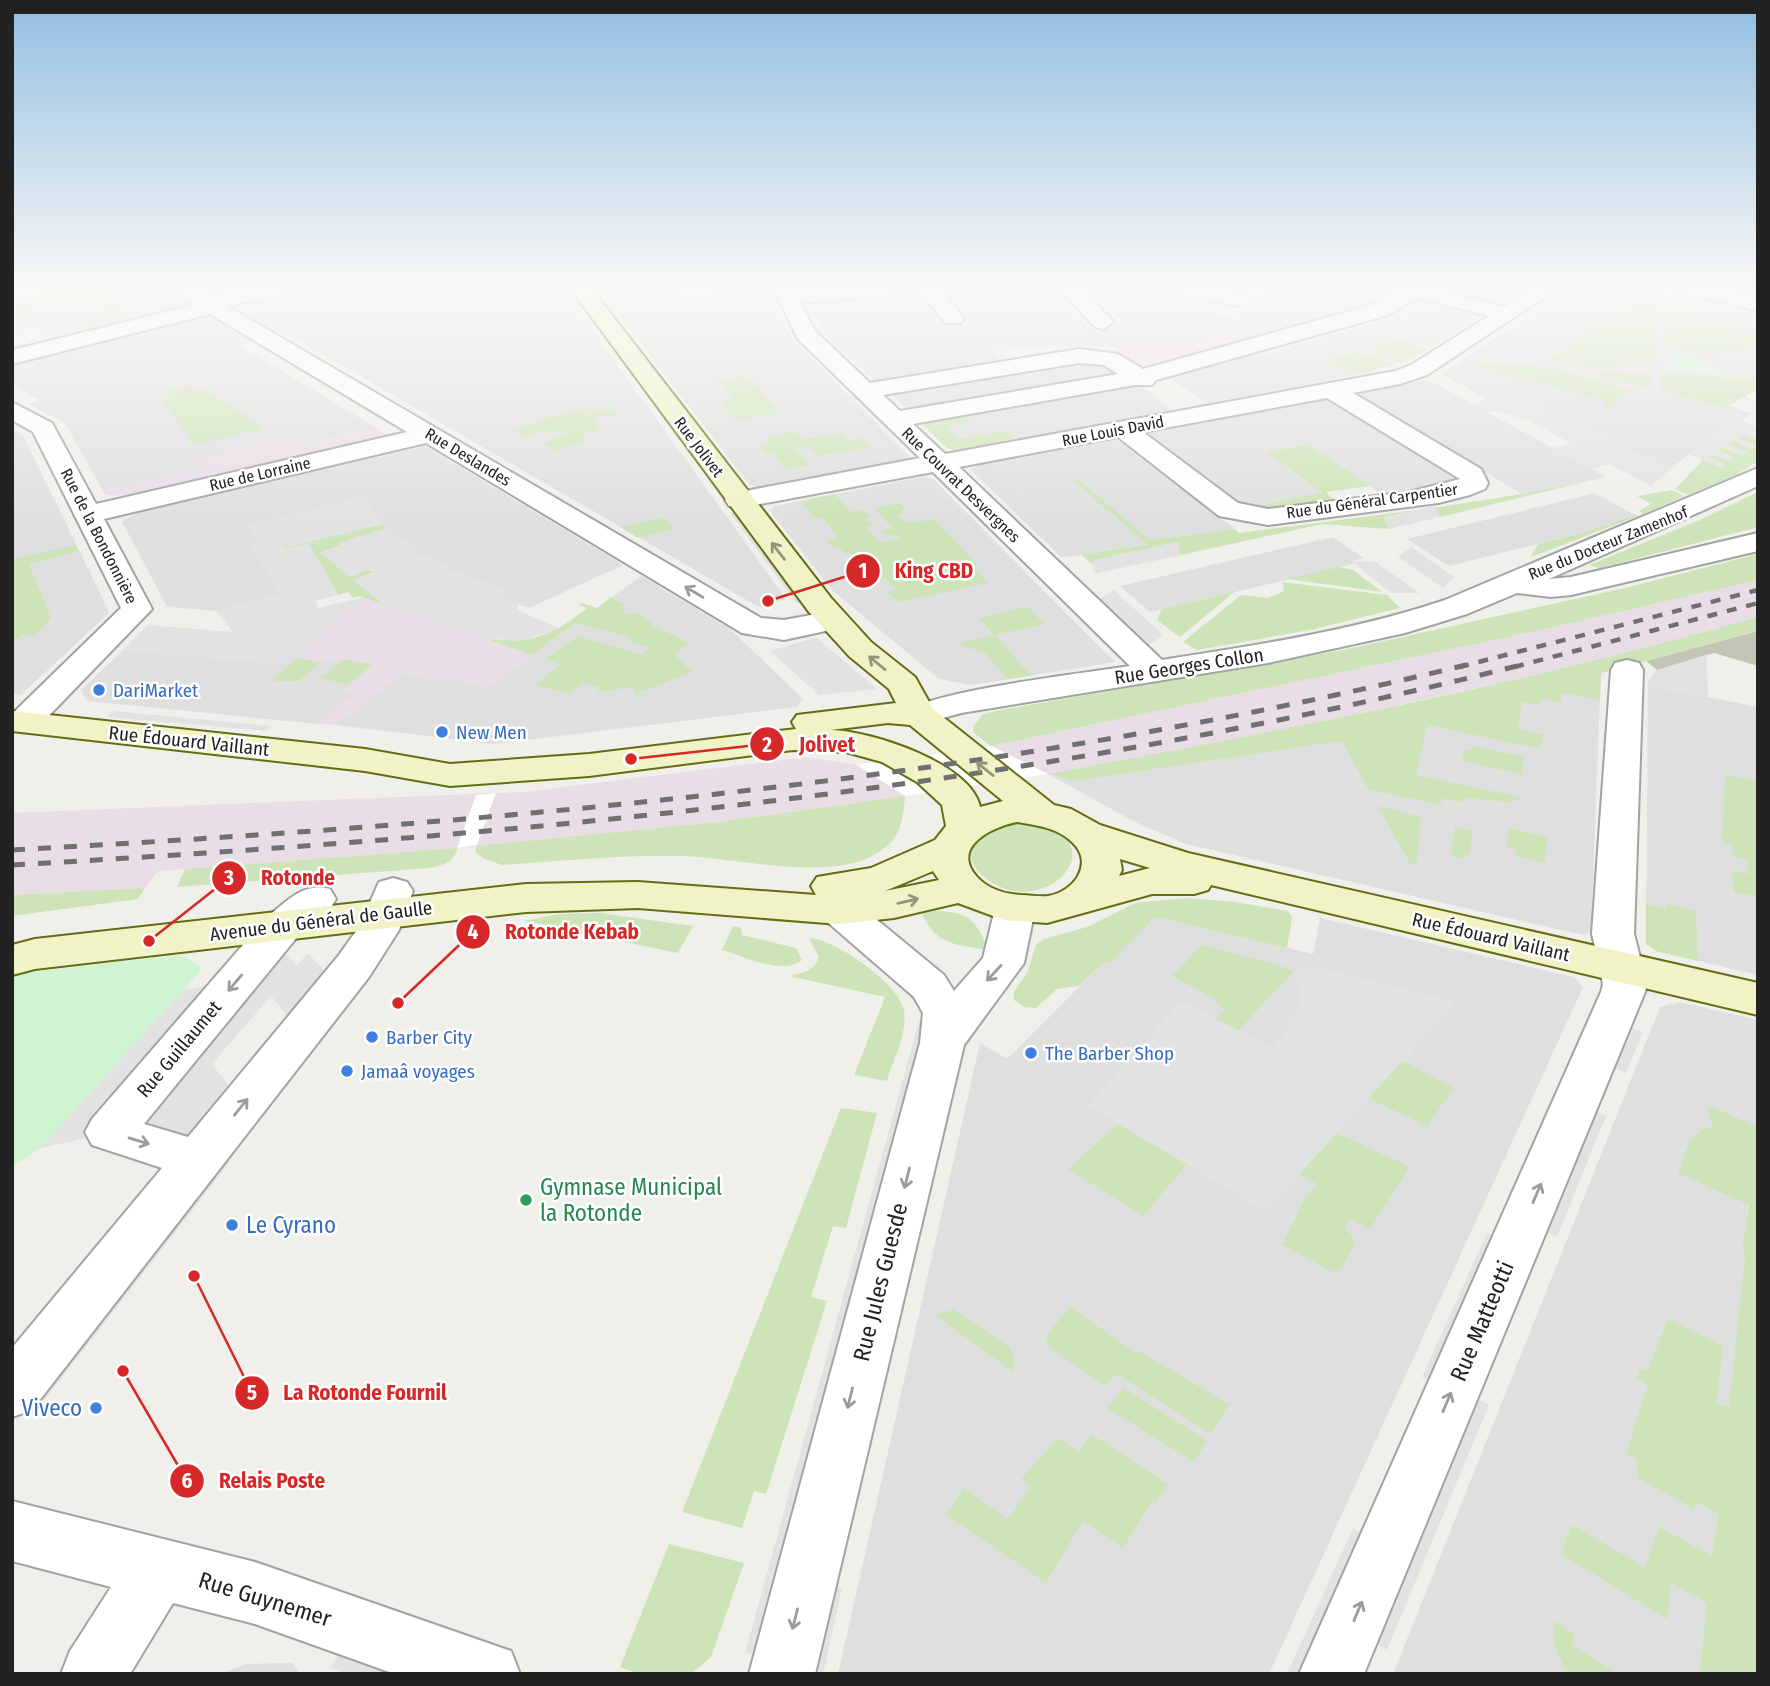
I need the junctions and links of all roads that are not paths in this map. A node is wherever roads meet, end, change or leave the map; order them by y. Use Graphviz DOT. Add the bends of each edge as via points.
graph roads {
  1 [pos="314,367"];
  2 [pos="639,367"];
  3 [pos="840,367"];
  4 [pos="1014,367"];
  5 [pos="1123,367"];
  6 [pos="1177,367"];
  7 [pos="1422,367"];
  8 [pos="1140,377"];
  9 [pos="1331,390"];
  10 [pos="865,391"];
  11 [pos="12,409"];
  12 [pos="1198,415"];
  13 [pos="894,420"];
  14 [pos="1123,429"];
  15 [pos="431,435"];
  16 [pos="939,463"];
  17 [pos="1758,476"];
  18 [pos="739,500"];
  19 [pos="88,514"];
  20 [pos="1758,542"];
  21 [pos="1514,582"];
  22 [pos="1456,607"];
  23 [pos="827,612"];
  24 [pos="1627,670"];
  25 [pos="1155,671"];
  26 [pos="919,715"];
  27 [pos="18,722"];
  28 [pos="365,760"];
  29 [pos="1039,811"];
  30 [pos="1091,835"];
  31 [pos="958,837"];
  32 [pos="1224,878"];
  33 [pos="965,888"];
  34 [pos="1080,900"];
  35 [pos="389,902"];
  36 [pos="1015,909"];
  37 [pos="839,910"];
  38 [pos="300,912"];
  39 [pos="12,936"];
  40 [pos="12,960"];
  41 [pos="1622,966"];
  42 [pos="1758,999"];
  43 [pos="942,1043"];
  44 [pos="198,1160"];
  45 [pos="12,1391"];
  46 [pos="12,1531"];
  47 [pos="159,1568"];
  48 [pos="93,1674"];
  49 [pos="488,1674"];
  50 [pos="782,1674"];
  51 [pos="1331,1674"];
  1 -- 15 [label="street, Rue Deslandes"];
  2 -- 18 [label="main road, Rue Jolivet"];
  3 -- 10 [label="street, Rue Couvrat Desvergnes"];
  4 -- 10 [label="street"];
  5 -- 8 [label="street"];
  6 -- 8 [label="street"];
  7 -- 9 [label="street, Rue Louis David" via="1408,375"];
  8 -- 12 [label="street"];
  8 -- 13 [label="street"];
  9 -- 12 [label="street, Rue Louis David"];
  9 -- 14 [label="street, Rue du Général Carpentier" via="1472,475 1475,483 1420,497 1247,516 1229,510"];
  10 -- 13 [label="street, Rue Couvrat Desvergnes"];
  11 -- 19 [label="street, Rue de la Bondonnière" via="43,428"];
  12 -- 14 [label="street, Rue Louis David"];
  13 -- 16 [label="street, Rue Couvrat Desvergnes"];
  14 -- 16 [label="street, Rue Louis David"];
  15 -- 19 [label="street, Rue de Lorraine"];
  23 -- 15 [label="street, Rue Deslandes, one-way" via="784,630 753,626"];
  16 -- 18 [label="street, Rue Louis David"];
  16 -- 25 [label="street, Rue Couvrat Desvergnes"];
  17 -- 21 [label="street, Rue du Docteur Zamenhof"];
  23 -- 18 [label="main road, Rue Jolivet, one-way"];
  19 -- 27 [label="street, Rue de la Bondonnière" via="137,609"];
  20 -- 21 [label="street" via="1571,586 1536,588"];
  21 -- 22 [label="street, Rue du Docteur Zamenhof"];
  22 -- 25 [label="street, Rue Georges Collon" via="1341,638"];
  26 -- 23 [label="main road, Rue Jolivet, one-way" via="903,684 860,649"];
  24 -- 41 [label="street, Rue Matteotti" via="1613,934"];
  25 -- 26 [label="street, Rue Georges Collon" via="956,704"];
  26 -- 28 [label="main road, Rue Édouard Vaillant" via="888,713 512,760"];
  29 -- 26 [label="main road, one-way"];
  27 -- 28 [label="main road, Rue Édouard Vaillant"];
  28 -- 31 [label="main road, Rue Édouard Vaillant" via="450,775 485,774 793,739 848,741 895,754 930,774 960,801"];
  29 -- 30 [label="main road" via="1059,816"];
  29 -- 31 [label="main road" via="996,813"];
  30 -- 32 [label="main road, Rue Édouard Vaillant"];
  30 -- 34 [label="main road" via="1102,852 1104,869 1097,886"];
  31 -- 33 [label="main road" via="950,862"];
  31 -- 35 [label="main road, Avenue du Général de Gaulle" via="887,877 849,885 614,874 452,883"];
  32 -- 34 [label="main road, Rue Édouard Vaillant" via="1152,881"];
  32 -- 41 [label="main road, Rue Édouard Vaillant"];
  33 -- 36 [label="main road" via="981,899"];
  37 -- 33 [label="main road, Avenue du Général de Gaulle, one-way" via="894,904"];
  34 -- 36 [label="main road" via="1056,908"];
  35 -- 37 [label="main road, Avenue du Général de Gaulle" via="583,894"];
  35 -- 38 [label="main road, Avenue du Général de Gaulle"];
  44 -- 35 [label="street, one-way" via="354,966"];
  36 -- 43 [label="street, Rue Jules Guesde, one-way" via="1003,963"];
  37 -- 43 [label="street" via="929,986 945,1013"];
  38 -- 39 [label="main road, Avenue du Général de Gaulle"];
  38 -- 40 [label="main road, Avenue du Général de Gaulle"];
  38 -- 44 [label="street, Rue Guillaumet, one-way" via="109,1132"];
  41 -- 42 [label="main road, Rue Édouard Vaillant"];
  51 -- 41 [label="street, Rue Matteotti, one-way" via="1623,992"];
  43 -- 50 [label="street, Rue Jules Guesde, one-way"];
  44 -- 45 [label="street"];
  46 -- 47 [label="street"];
  47 -- 48 [label="street"];
  47 -- 49 [label="street, Rue Guynemer" via="254,1593"];
}
